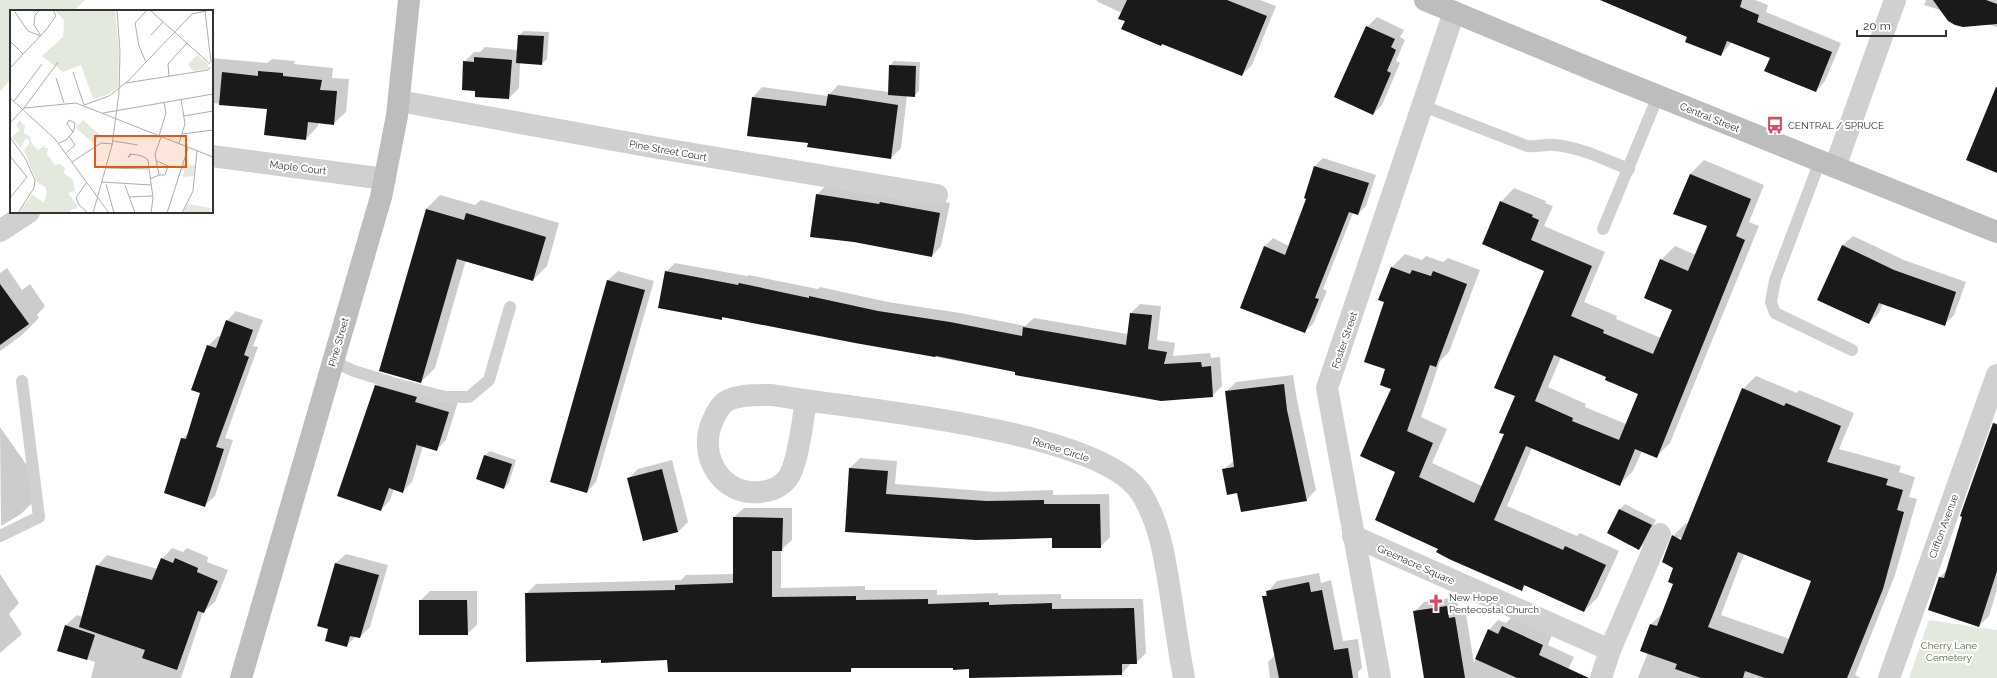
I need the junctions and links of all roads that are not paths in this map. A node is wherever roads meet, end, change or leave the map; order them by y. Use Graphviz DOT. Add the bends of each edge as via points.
graph roads {
  1 [pos="409,0"];
  2 [pos="1425,0"];
  3 [pos="1895,0"];
  4 [pos="1454,12"];
  5 [pos="1658,96"];
  6 [pos="399,101"];
  7 [pos="1423,106"];
  8 [pos="213,156"];
  9 [pos="1828,164"];
  10 [pos="1628,169"];
  11 [pos="384,179"];
  12 [pos="937,195"];
  13 [pos="27,213"];
  14 [pos="1603,229"];
  15 [pos="0,231"];
  16 [pos="1997,232"];
  17 [pos="510,307"];
  18 [pos="1852,350"];
  19 [pos="332,361"];
  20 [pos="1997,375"];
  21 [pos="22,381"];
  22 [pos="806,400"];
  23 [pos="1660,534"];
  24 [pos="0,536"];
  25 [pos="1353,536"];
  26 [pos="1610,650"];
  27 [pos="241,678"];
  28 [pos="1184,678"];
  29 [pos="1380,678"];
  30 [pos="1601,678"];
  31 [pos="1890,678"];
  1 -- 6 [label="main road, Pine Street"];
  2 -- 4 [label="main road, Central Street"];
  3 -- 9 [label="street"];
  4 -- 5 [label="main road, Central Street"];
  4 -- 7 [label="street, Foster Street"];
  5 -- 9 [label="main road, Central Street"];
  5 -- 10 [label="lane"];
  6 -- 11 [label="main road, Pine Street"];
  6 -- 12 [label="street, Pine Street Court"];
  7 -- 10 [label="lane" via="1527,146 1553,144 1569,147"];
  7 -- 25 [label="street, Foster Street" via="1327,388"];
  8 -- 11 [label="street, Maple Court"];
  9 -- 16 [label="main road, Central Street"];
  9 -- 18 [label="lane" via="1775,280 1771,302 1776,313"];
  10 -- 14 [label="lane"];
  11 -- 19 [label="main road, Pine Street" via="381,197"];
  13 -- 15 [label="street"];
  17 -- 19 [label="lane" via="488,380 469,397 445,397 403,386 354,371"];
  19 -- 27 [label="main road, Pine Street"];
  20 -- 31 [label="street, Clifton Avenue"];
  21 -- 24 [label="lane" via="39,518"];
  22 -- 22 [label="street, Renee Circle" via="756,395 734,398 725,403 717,411 708,433 709,454 718,474 734,489 744,492 764,492 784,482 794,467"];
  22 -- 28 [label="street, Renee Circle" via="939,419 1006,433 1066,448 1120,472 1140,492 1155,520 1162,545"];
  23 -- 26 [label="street"];
  25 -- 26 [label="street, Greenacre Square"];
  25 -- 29 [label="street, Foster Street"];
  26 -- 30 [label="street"];
}
